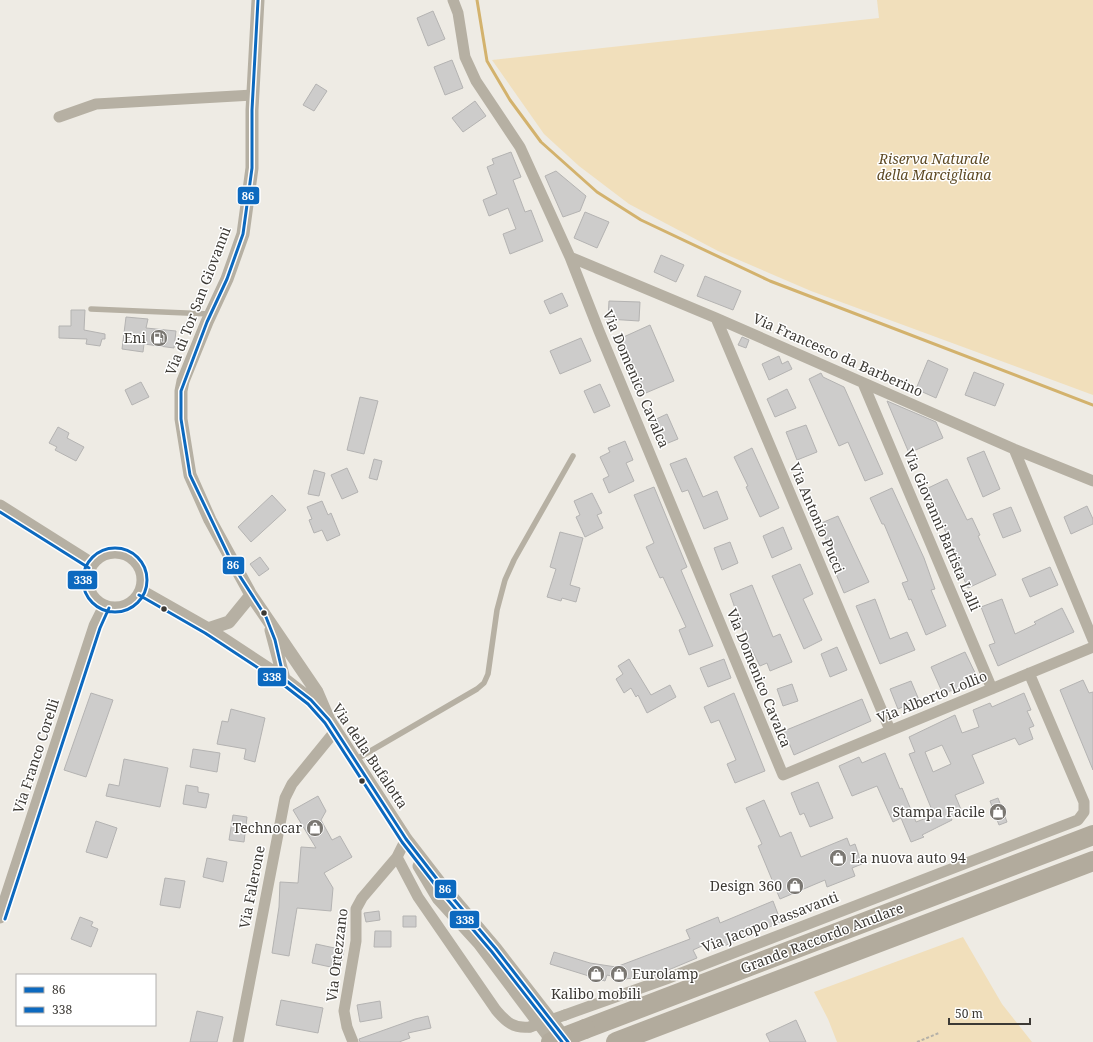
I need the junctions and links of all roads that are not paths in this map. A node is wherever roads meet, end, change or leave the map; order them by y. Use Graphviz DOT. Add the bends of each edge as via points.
graph roads {
  1 [pos="258,0"];
  2 [pos="453,0"];
  3 [pos="253,94"];
  4 [pos="59,117"];
  5 [pos="570,257"];
  6 [pos="91,309"];
  7 [pos="210,314"];
  8 [pos="716,318"];
  9 [pos="864,383"];
  10 [pos="1014,449"];
  11 [pos="573,456"];
  12 [pos="1093,481"];
  13 [pos="0,506"];
  14 [pos="92,564"];
  15 [pos="141,591"];
  16 [pos="251,595"];
  17 [pos="105,606"];
  18 [pos="266,617"];
  19 [pos="208,629"];
  20 [pos="1093,640"];
  21 [pos="1093,647"];
  22 [pos="1029,673"];
  23 [pos="284,679"];
  24 [pos="992,689"];
  25 [pos="332,725"];
  26 [pos="890,730"];
  27 [pos="355,760"];
  28 [pos="783,775"];
  29 [pos="1093,835"];
  30 [pos="406,839"];
  31 [pos="397,857"];
  32 [pos="1093,861"];
  33 [pos="0,917"];
  34 [pos="238,1042"];
  35 [pos="353,1042"];
  36 [pos="552,1042"];
  37 [pos="568,1042"];
  38 [pos="616,1042"];
  1 -- 3 [label="street, Via di Tor San Giovanni"];
  2 -- 5 [label="street, Via Domenico Cavalca" via="458,13 465,57 476,81 520,147"];
  3 -- 4 [label="street" via="96,104"];
  3 -- 7 [label="street, Via di Tor San Giovanni" via="252,168 244,234"];
  5 -- 8 [label="street, Via Francesco da Barberino"];
  5 -- 28 [label="street, Via Domenico Cavalca"];
  6 -- 7 [label="lane"];
  7 -- 16 [label="street, Via di Tor San Giovanni" via="183,381 181,419 190,475 210,520"];
  8 -- 9 [label="street, Via Francesco da Barberino"];
  8 -- 26 [label="street, Via Antonio Pucci"];
  9 -- 10 [label="street, Via Francesco da Barberino"];
  9 -- 24 [label="street, Via Giovanni Battista Lalli"];
  10 -- 12 [label="street, Via Francesco da Barberino"];
  10 -- 20 [label="street"];
  11 -- 27 [label="lane" via="505,580 498,605 488,674 484,683 478,689"];
  13 -- 14 [label="street"];
  14 -- 15 [label="street" via="105,554 118,552 128,555 142,573"];
  14 -- 17 [label="street" via="87,581 89,590 94,598"];
  15 -- 17 [label="street" via="128,604 111,608"];
  15 -- 19 [label="street, Via della Bufalotta"];
  16 -- 18 [label="street, Via di Tor San Giovanni"];
  16 -- 19 [label="street" via="229,622"];
  17 -- 33 [label="street, Via Franco Corelli" via="95,626"];
  18 -- 23 [label="street" via="275,640"];
  18 -- 25 [label="street" via="318,692"];
  19 -- 23 [label="street, Via della Bufalotta"];
  21 -- 22 [label="street, Via Alberto Lollio"];
  22 -- 24 [label="street, Via Alberto Lollio"];
  22 -- 31 [label="street, Via Jacopo Passavanti, bridge" via="1084,802 1085,810 1082,817 666,979 530,1027 512,1025 496,1010 418,897"];
  23 -- 25 [label="street, Via della Bufalotta" via="311,700"];
  24 -- 26 [label="street, Via Alberto Lollio"];
  25 -- 27 [label="street, Via della Bufalotta"];
  25 -- 34 [label="street, Via Falerone" via="285,798"];
  26 -- 28 [label="street, Via Alberto Lollio"];
  27 -- 30 [label="street, Via della Bufalotta"];
  29 -- 36 [label="highway, Grande Raccordo Anulare, bridge"];
  30 -- 31 [label="street, Via Ortezzano"];
  30 -- 36 [label="street, Via della Bufalotta" via="438,898 479,943"];
  30 -- 37 [label="street, Via della Bufalotta"];
  31 -- 35 [label="street, Via Ortezzano" via="362,898 356,909 356,941 344,1011 346,1027"];
  32 -- 38 [label="highway, Grande Raccordo Anulare"];
}
